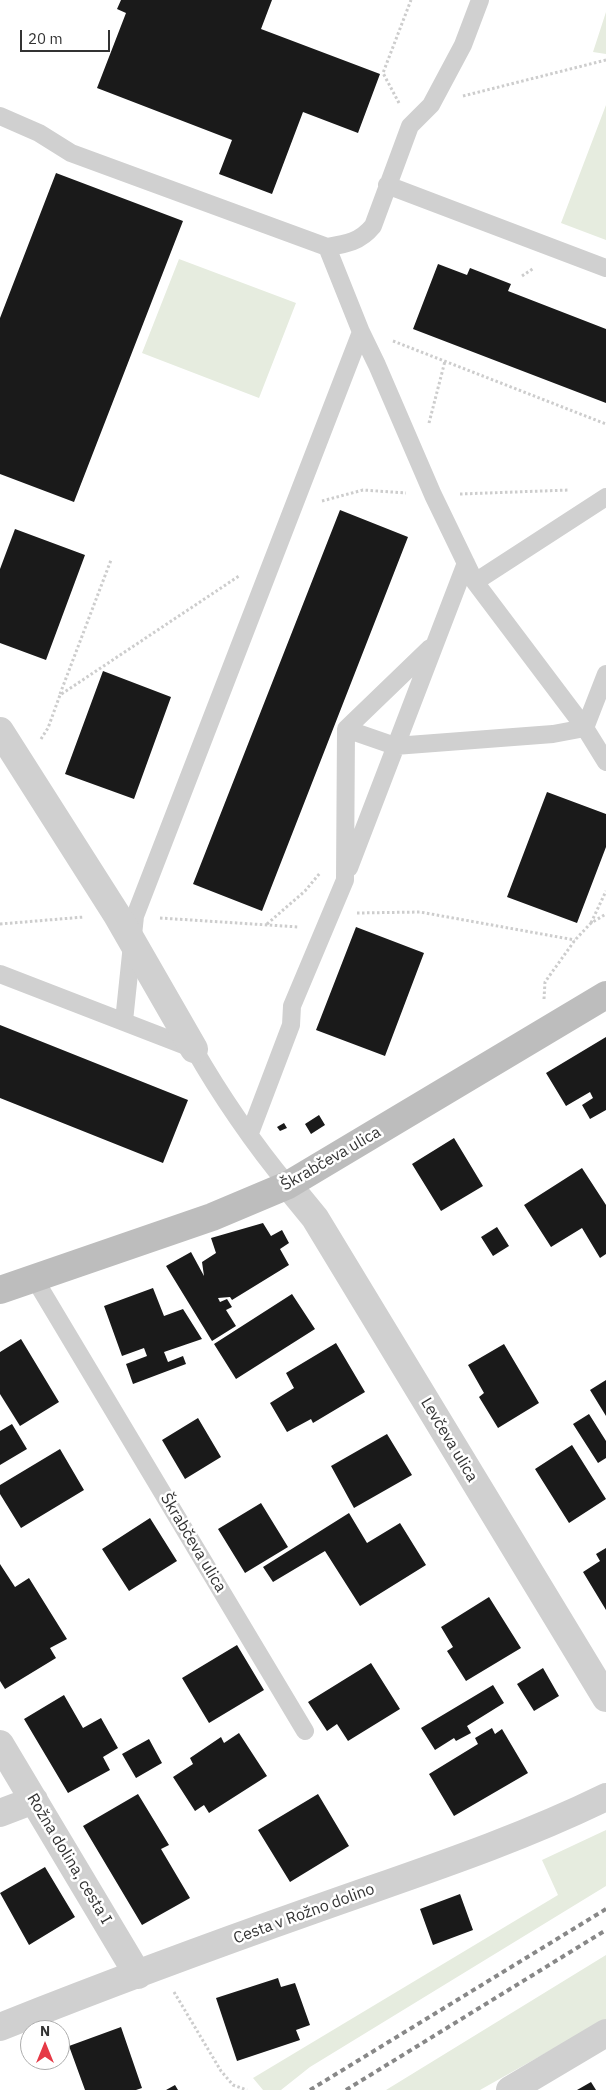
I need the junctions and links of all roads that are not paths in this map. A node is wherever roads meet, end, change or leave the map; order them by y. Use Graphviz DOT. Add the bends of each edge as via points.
graph roads {
  1 [pos="480,0"];
  2 [pos="0,116"];
  3 [pos="387,185"];
  4 [pos="327,247"];
  5 [pos="606,268"];
  6 [pos="361,332"];
  7 [pos="606,497"];
  8 [pos="466,563"];
  9 [pos="475,582"];
  10 [pos="434,644"];
  11 [pos="606,674"];
  12 [pos="585,728"];
  13 [pos="346,729"];
  14 [pos="0,731"];
  15 [pos="395,746"];
  16 [pos="606,762"];
  17 [pos="344,880"];
  18 [pos="126,915"];
  19 [pos="133,944"];
  20 [pos="0,974"];
  21 [pos="606,995"];
  22 [pos="124,1021"];
  23 [pos="194,1049"];
  24 [pos="250,1133"];
  25 [pos="288,1184"];
  26 [pos="34,1278"];
  27 [pos="0,1290"];
  28 [pos="606,1698"];
  29 [pos="305,1731"];
  30 [pos="0,1744"];
  31 [pos="606,1797"];
  32 [pos="34,1800"];
  33 [pos="0,1812"];
  34 [pos="150,1970"];
  35 [pos="0,2027"];
  36 [pos="606,2033"];
  37 [pos="510,2090"];
  1 -- 3 [label="lane" via="463,45 431,104 410,126"];
  2 -- 4 [label="lane" via="39,133 72,153"];
  3 -- 4 [label="lane" via="373,226 364,237 349,244"];
  3 -- 5 [label="lane"];
  4 -- 6 [label="lane"];
  6 -- 8 [label="lane"];
  6 -- 18 [label="lane" via="276,552"];
  7 -- 9 [label="lane"];
  8 -- 9 [label="lane"];
  8 -- 10 [label="lane"];
  9 -- 12 [label="lane"];
  10 -- 13 [label="lane"];
  10 -- 15 [label="lane"];
  11 -- 12 [label="lane"];
  12 -- 15 [label="lane" via="553,734"];
  12 -- 16 [label="lane"];
  13 -- 15 [label="lane"];
  13 -- 17 [label="lane"];
  14 -- 18 [label="street"];
  15 -- 17 [label="lane"];
  17 -- 24 [label="lane" via="292,1006 291,1025"];
  18 -- 19 [label="street"];
  19 -- 22 [label="lane"];
  19 -- 23 [label="street"];
  20 -- 22 [label="lane"];
  21 -- 25 [label="street, Škrabčeva ulica"];
  22 -- 23 [label="lane"];
  23 -- 24 [label="lane"];
  24 -- 25 [label="lane"];
  25 -- 26 [label="street, Škrabčeva ulica" via="212,1217"];
  25 -- 28 [label="street, Levčeva ulica" via="315,1218"];
  26 -- 27 [label="street, Škrabčeva ulica"];
  26 -- 29 [label="lane, Škrabčeva ulica"];
  30 -- 32 [label="street, Rožna dolina, cesta I"];
  31 -- 34 [label="street, Cesta v Rožno dolino" via="422,1873"];
  32 -- 33 [label="street"];
  32 -- 34 [label="street, Rožna dolina, cesta I"];
  34 -- 35 [label="street, Cesta v Rožno dolino"];
  36 -- 37 [label="street"];
}
